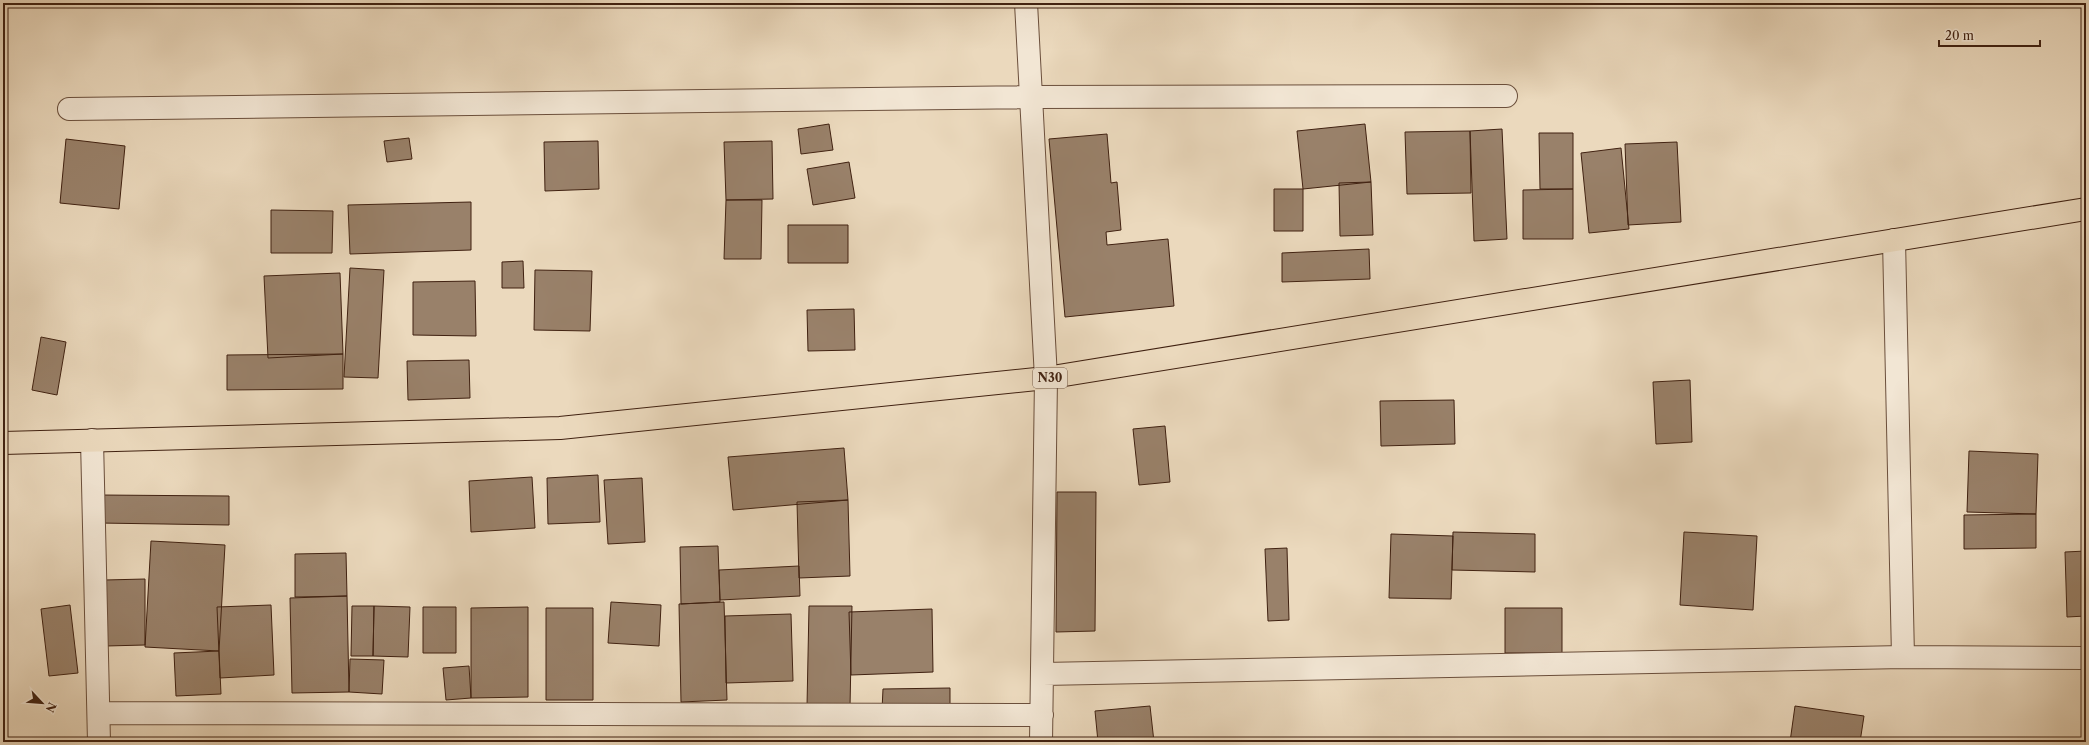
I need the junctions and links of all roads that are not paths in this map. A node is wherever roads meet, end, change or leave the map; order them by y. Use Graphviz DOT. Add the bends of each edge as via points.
graph roads {
  1 [pos="1026,3"];
  2 [pos="1506,96"];
  3 [pos="1030,97"];
  4 [pos="69,109"];
  5 [pos="2086,209"];
  6 [pos="1894,240"];
  7 [pos="1046,378"];
  8 [pos="92,440"];
  9 [pos="3,443"];
  10 [pos="1903,657"];
  11 [pos="2086,658"];
  12 [pos="1042,674"];
  13 [pos="99,713"];
  14 [pos="1042,715"];
  15 [pos="99,742"];
  16 [pos="1041,742"];
  1 -- 3 [label="street"];
  2 -- 3 [label="street"];
  3 -- 4 [label="street"];
  3 -- 7 [label="street"];
  5 -- 6 [label="main road, N30"];
  6 -- 7 [label="main road, N30"];
  6 -- 10 [label="street"];
  7 -- 8 [label="main road, N30" via="560,428"];
  7 -- 12 [label="street"];
  8 -- 9 [label="main road, N30"];
  8 -- 13 [label="street"];
  10 -- 11 [label="street"];
  10 -- 12 [label="street"];
  12 -- 14 [label="street"];
  13 -- 14 [label="street"];
  13 -- 15 [label="street"];
  14 -- 16 [label="street"];
}
